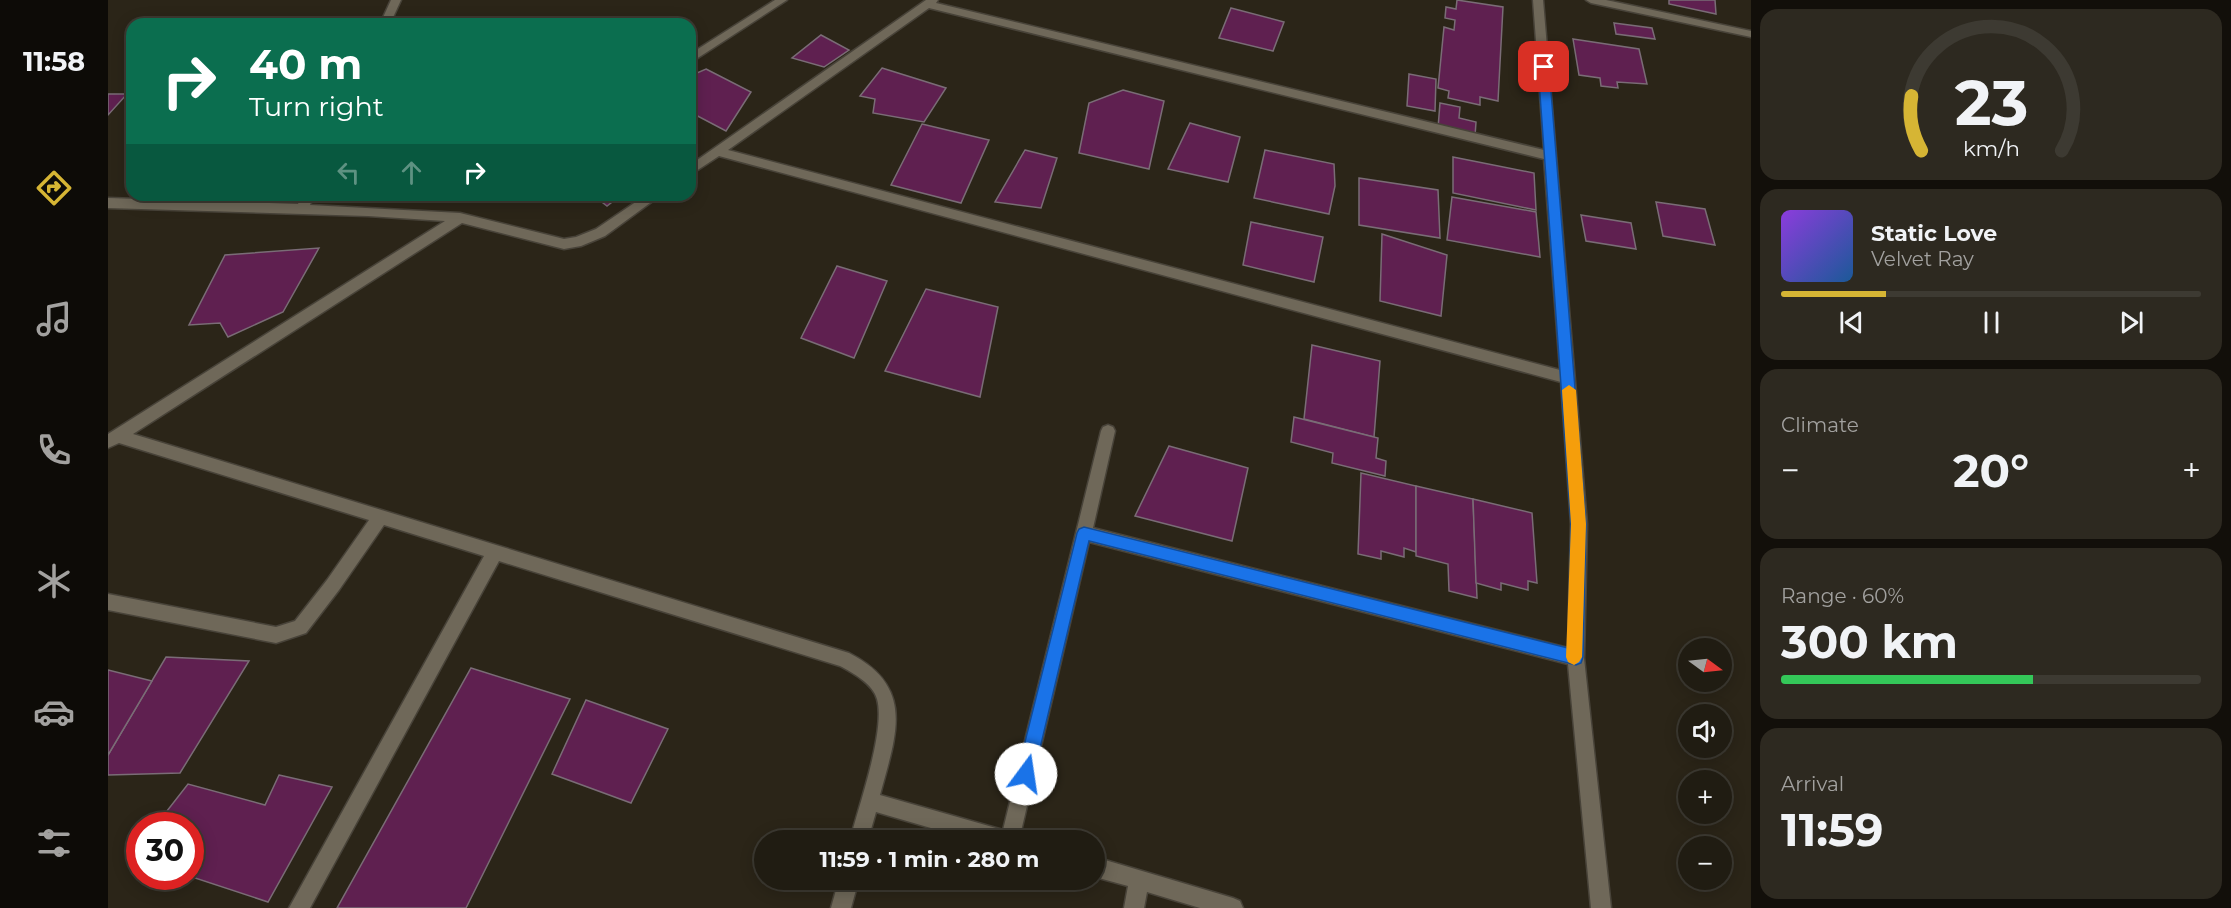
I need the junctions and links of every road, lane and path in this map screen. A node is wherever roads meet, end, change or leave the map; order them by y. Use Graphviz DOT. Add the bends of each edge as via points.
graph roads {
  1 [pos="396,0"];
  2 [pos="782,0"];
  3 [pos="1538,0"];
  4 [pos="1591,0"];
  5 [pos="930,2"];
  6 [pos="1608,2"];
  7 [pos="388,18"];
  8 [pos="1751,34"];
  9 [pos="696,55"];
  10 [pos="719,152"];
  11 [pos="1551,156"];
  12 [pos="696,167"];
  13 [pos="306,201"];
  14 [pos="646,201"];
  15 [pos="108,203"];
  16 [pos="302,210"];
  17 [pos="460,219"];
  18 [pos="1568,378"];
  19 [pos="1108,431"];
  20 [pos="113,439"];
  21 [pos="380,516"];
  22 [pos="1084,533"];
  23 [pos="495,552"];
  24 [pos="108,602"];
  25 [pos="1576,657"];
  26 [pos="869,801"];
  27 [pos="862,830"];
  28 [pos="969,830"];
  29 [pos="1012,830"];
  30 [pos="1105,870"];
  31 [pos="1138,880"];
  32 [pos="846,890"];
  33 [pos="299,908"];
  34 [pos="841,908"];
  35 [pos="1134,908"];
  36 [pos="1233,908"];
  37 [pos="1601,908"];
  1 -- 7 [label="street"];
  2 -- 9 [label="street"];
  3 -- 11 [label="street"];
  4 -- 6 [label="street"];
  5 -- 10 [label="street"];
  5 -- 11 [label="street"];
  6 -- 8 [label="street"];
  10 -- 12 [label="street"];
  10 -- 18 [label="street"];
  11 -- 18 [label="street"];
  13 -- 16 [label="street"];
  14 -- 17 [label="street" via="578,244"];
  15 -- 16 [label="street"];
  16 -- 17 [label="street"];
  17 -- 20 [label="street"];
  18 -- 25 [label="street" via="1579,524"];
  19 -- 22 [label="street"];
  20 -- 21 [label="street"];
  21 -- 23 [label="street"];
  21 -- 24 [label="street" via="300,627 276,635"];
  22 -- 25 [label="street"];
  22 -- 29 [label="street"];
  23 -- 26 [label="street" via="843,659 869,672 886,699 885,737"];
  23 -- 33 [label="street"];
  25 -- 37 [label="street"];
  26 -- 27 [label="street"];
  26 -- 28 [label="street"];
  30 -- 31 [label="street"];
  31 -- 35 [label="street"];
  31 -- 36 [label="street"];
  32 -- 34 [label="street"];
}
